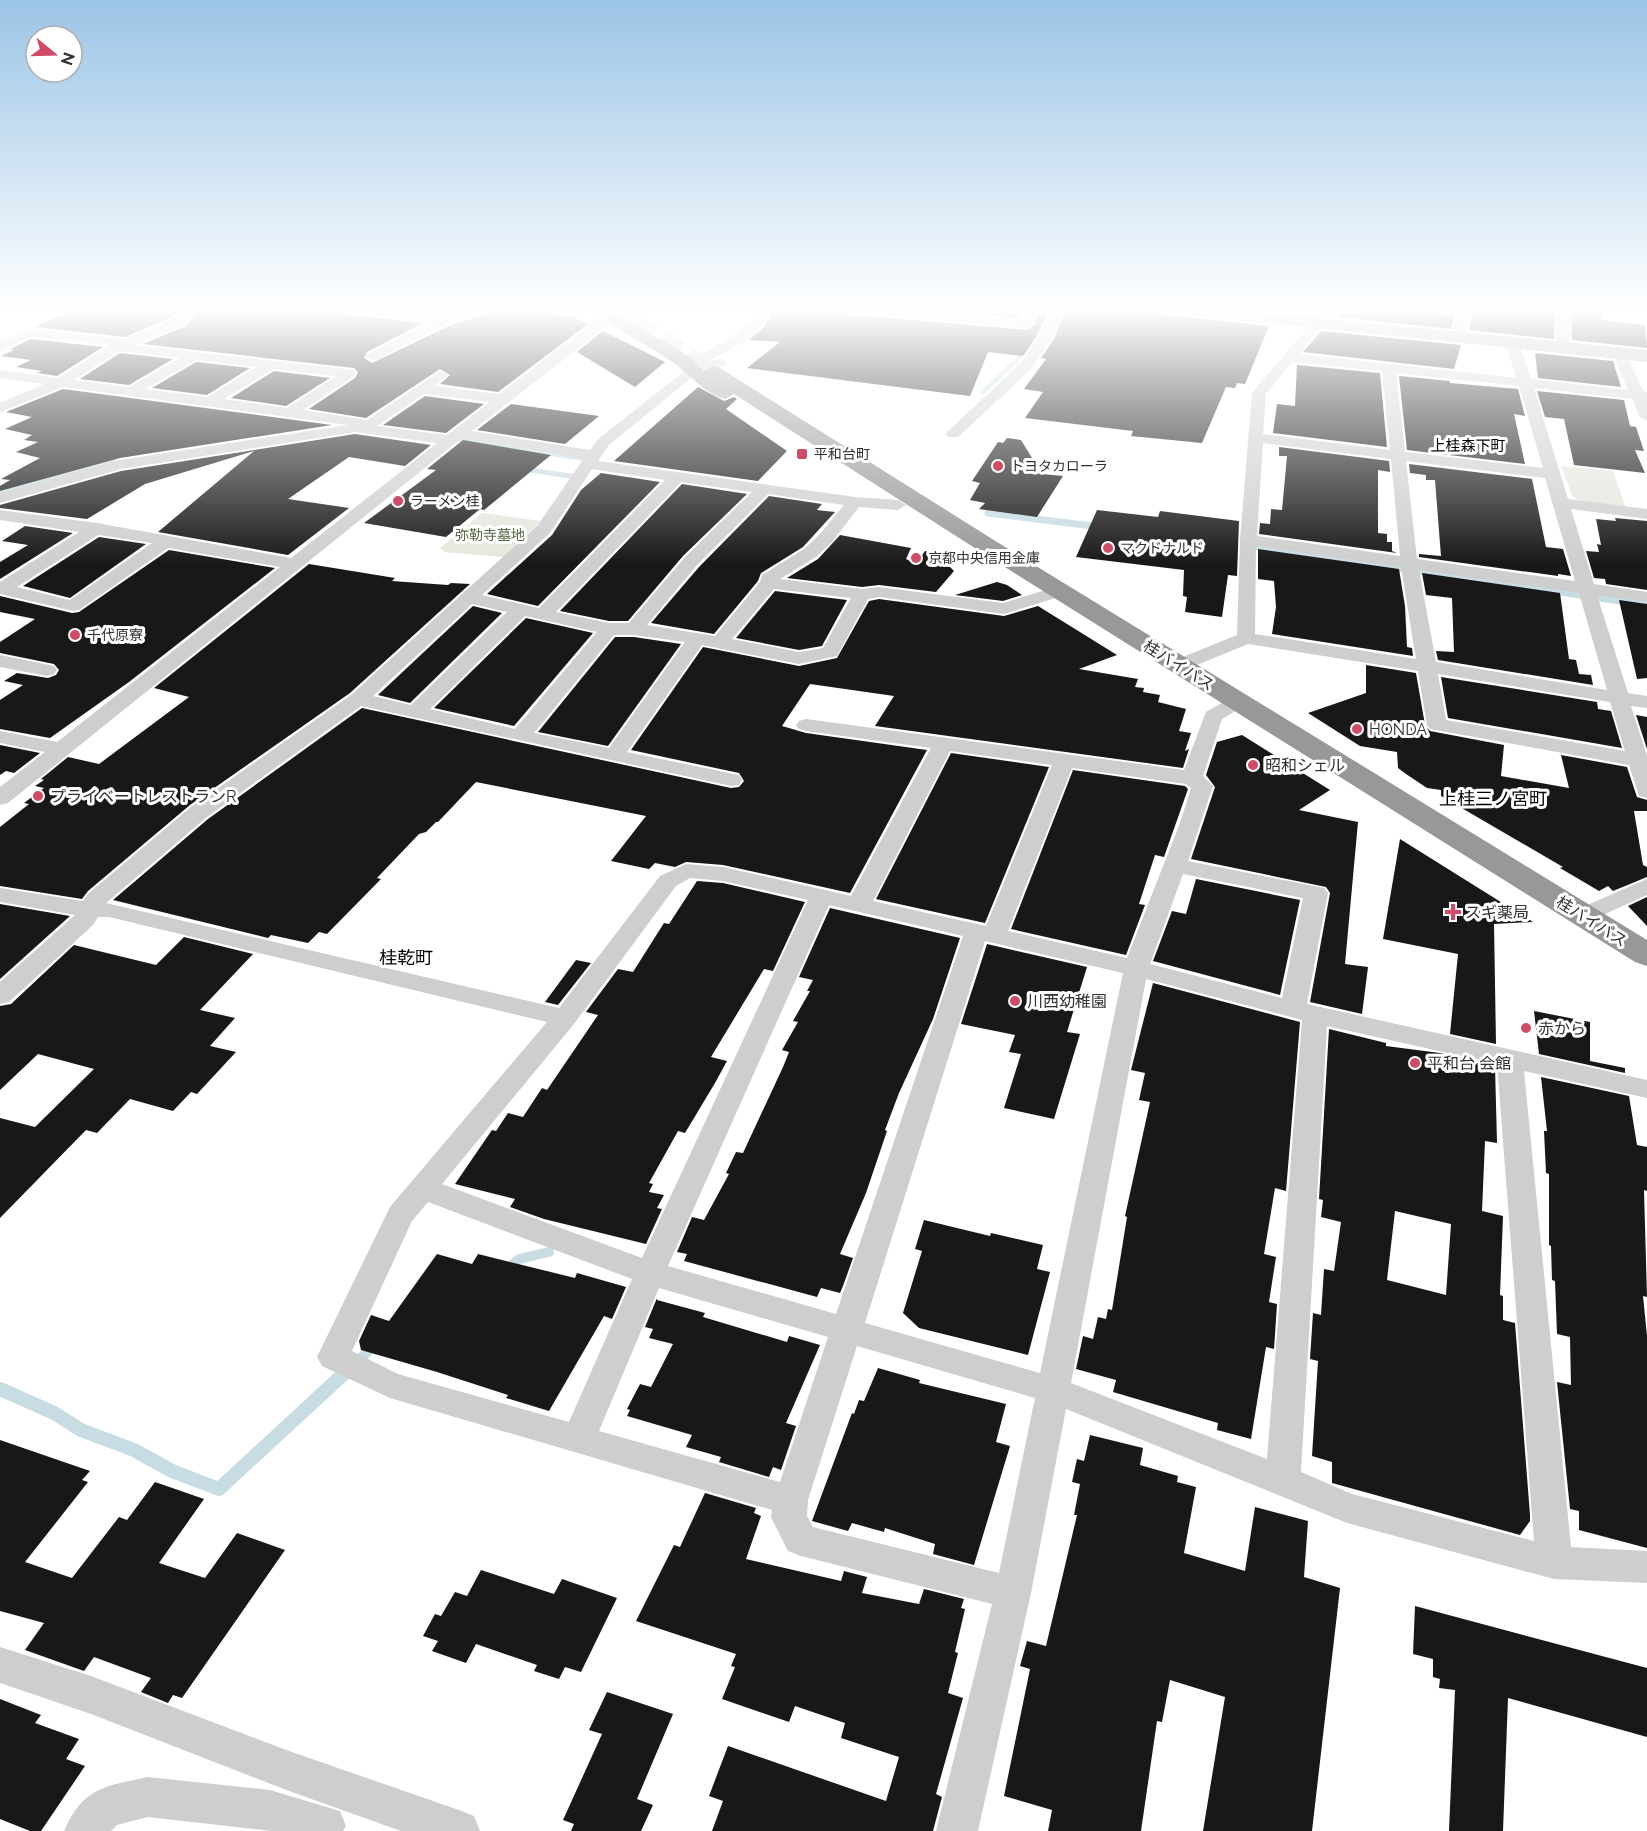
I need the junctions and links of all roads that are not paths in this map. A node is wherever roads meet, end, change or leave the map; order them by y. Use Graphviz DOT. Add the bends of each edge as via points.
graph roads {
  1 [pos="34,393"];
  2 [pos="143,393"];
  3 [pos="223,393"];
  4 [pos="318,393"];
  5 [pos="415,393"];
  6 [pos="457,393"];
  7 [pos="508,393"];
  8 [pos="665,393"];
  9 [pos="744,393"];
  10 [pos="749,393"];
  11 [pos="997,393"];
  12 [pos="1259,393"];
  13 [pos="1392,393"];
  14 [pos="1528,393"];
  15 [pos="1627,393"];
  16 [pos="1642,395"];
  17 [pos="501,399"];
  18 [pos="211,401"];
  19 [pos="0,408"];
  20 [pos="290,412"];
  21 [pos="1647,417"];
  22 [pos="366,428"];
  23 [pos="953,434"];
  24 [pos="454,437"];
  25 [pos="1256,438"];
  26 [pos="1398,455"];
  27 [pos="592,460"];
  28 [pos="1552,474"];
  29 [pos="676,478"];
  30 [pos="763,490"];
  31 [pos="0,498"];
  32 [pos="855,502"];
  33 [pos="1561,503"];
  34 [pos="898,505"];
  35 [pos="1647,514"];
  36 [pos="0,515"];
  37 [pos="24,520"];
  38 [pos="97,528"];
  39 [pos="0,534"];
  40 [pos="1248,540"];
  41 [pos="165,542"];
  42 [pos="1409,563"];
  43 [pos="295,564"];
  44 [pos="769,583"];
  45 [pos="1,588"];
  46 [pos="1586,588"];
  47 [pos="1059,591"];
  48 [pos="862,594"];
  49 [pos="1647,597"];
  50 [pos="469,598"];
  51 [pos="522,608"];
  52 [pos="544,614"];
  53 [pos="609,629"];
  54 [pos="634,630"];
  55 [pos="697,638"];
  56 [pos="1246,638"];
  57 [pos="720,642"];
  58 [pos="0,661"];
  59 [pos="1180,665"];
  60 [pos="1425,667"];
  61 [pos="47,670"];
  62 [pos="1619,697"];
  63 [pos="1647,697"];
  64 [pos="357,699"];
  65 [pos="1237,702"];
  66 [pos="1647,702"];
  67 [pos="416,712"];
  68 [pos="806,725"];
  69 [pos="520,736"];
  70 [pos="0,737"];
  71 [pos="944,743"];
  72 [pos="60,749"];
  73 [pos="614,756"];
  74 [pos="1065,760"];
  75 [pos="1642,765"];
  76 [pos="1192,778"];
  77 [pos="731,780"];
  78 [pos="1647,791"];
  79 [pos="0,798"];
  80 [pos="1175,865"];
  81 [pos="1647,886"];
  82 [pos="0,895"];
  83 [pos="821,897"];
  84 [pos="858,906"];
  85 [pos="92,909"];
  86 [pos="1584,915"];
  87 [pos="985,934"];
  88 [pos="1647,955"];
  89 [pos="1136,968"];
  90 [pos="0,996"];
  91 [pos="1304,1012"];
  92 [pos="565,1018"];
  93 [pos="1510,1060"];
  94 [pos="1647,1089"];
  95 [pos="423,1189"];
  96 [pos="650,1273"];
  97 [pos="846,1331"];
  98 [pos="1053,1390"];
  99 [pos="579,1438"];
  100 [pos="1283,1480"];
  101 [pos="791,1500"];
  102 [pos="1554,1563"];
  103 [pos="1647,1567"];
  104 [pos="1012,1593"];
  105 [pos="0,1665"];
  106 [pos="345,1790"];
  107 [pos="324,1828"];
  108 [pos="85,1831"];
  109 [pos="459,1831"];
  110 [pos="957,1831"];
  1 -- 19 [label="street"];
  2 -- 18 [label="street"];
  3 -- 18 [label="street"];
  4 -- 20 [label="street"];
  5 -- 22 [label="street"];
  6 -- 17 [label="street"];
  7 -- 17 [label="street"];
  8 -- 27 [label="street" via="603,442"];
  9 -- 34 [label="highway"];
  10 -- 47 [label="highway, 桂バイパス"];
  11 -- 23 [label="street"];
  12 -- 25 [label="street"];
  13 -- 26 [label="street"];
  14 -- 28 [label="street"];
  15 -- 16 [label="street"];
  16 -- 21 [label="street"];
  17 -- 24 [label="street"];
  18 -- 20 [label="street"];
  20 -- 22 [label="street" via="361,422"];
  22 -- 24 [label="street"];
  22 -- 31 [label="street" via="138,461"];
  24 -- 27 [label="street"];
  24 -- 43 [label="street"];
  25 -- 26 [label="street"];
  25 -- 40 [label="street"];
  26 -- 28 [label="street"];
  26 -- 42 [label="street"];
  27 -- 29 [label="street"];
  27 -- 50 [label="street" via="544,529"];
  28 -- 33 [label="street"];
  29 -- 30 [label="street"];
  29 -- 52 [label="street"];
  30 -- 32 [label="street"];
  30 -- 54 [label="street" via="691,561"];
  32 -- 34 [label="street"];
  32 -- 44 [label="street" via="826,538 800,562 768,579"];
  33 -- 35 [label="street"];
  33 -- 46 [label="street"];
  34 -- 47 [label="highway" via="1035,583"];
  36 -- 37 [label="street"];
  37 -- 38 [label="street"];
  37 -- 39 [label="street"];
  38 -- 41 [label="street"];
  38 -- 45 [label="street"];
  40 -- 42 [label="street"];
  40 -- 56 [label="street"];
  41 -- 43 [label="street"];
  41 -- 45 [label="street" via="73,606"];
  42 -- 46 [label="street"];
  42 -- 60 [label="street"];
  43 -- 72 [label="street"];
  44 -- 48 [label="street"];
  44 -- 57 [label="street"];
  46 -- 49 [label="street"];
  46 -- 62 [label="street"];
  47 -- 48 [label="street" via="1004,609 879,592"];
  47 -- 59 [label="highway, 桂バイパス"];
  48 -- 57 [label="street" via="830,651 799,658"];
  50 -- 51 [label="street"];
  50 -- 64 [label="street"];
  51 -- 52 [label="street"];
  51 -- 67 [label="street"];
  52 -- 53 [label="street"];
  53 -- 54 [label="street"];
  53 -- 69 [label="street"];
  54 -- 55 [label="street"];
  55 -- 57 [label="street"];
  55 -- 73 [label="street"];
  56 -- 59 [label="street"];
  56 -- 60 [label="street"];
  58 -- 61 [label="street"];
  59 -- 65 [label="highway, 桂バイパス"];
  60 -- 62 [label="street"];
  60 -- 75 [label="street" via="1437,725"];
  62 -- 63 [label="street"];
  62 -- 66 [label="street"];
  62 -- 75 [label="street"];
  64 -- 67 [label="street"];
  64 -- 85 [label="street" via="199,812 97,898"];
  65 -- 76 [label="street" via="1213,716"];
  65 -- 86 [label="highway, 桂バイパス"];
  67 -- 69 [label="street"];
  68 -- 71 [label="street"];
  69 -- 73 [label="street"];
  70 -- 72 [label="street"];
  71 -- 74 [label="street"];
  71 -- 84 [label="street"];
  72 -- 79 [label="street"];
  73 -- 77 [label="street"];
  74 -- 76 [label="street"];
  74 -- 87 [label="street"];
  75 -- 78 [label="street"];
  76 -- 80 [label="street" via="1202,786"];
  80 -- 89 [label="street"];
  80 -- 91 [label="street" via="1316,893"];
  81 -- 86 [label="street"];
  82 -- 85 [label="street"];
  83 -- 84 [label="street"];
  83 -- 92 [label="street" via="723,874 686,872 668,880"];
  83 -- 96 [label="street"];
  84 -- 87 [label="street"];
  85 -- 90 [label="street"];
  85 -- 92 [label="street"];
  86 -- 88 [label="highway, 桂バイパス"];
  87 -- 89 [label="street"];
  87 -- 97 [label="street"];
  89 -- 91 [label="street"];
  89 -- 98 [label="street"];
  91 -- 93 [label="street"];
  91 -- 100 [label="street"];
  92 -- 95 [label="street"];
  93 -- 94 [label="street"];
  93 -- 102 [label="street"];
  95 -- 96 [label="street"];
  95 -- 99 [label="street" via="400,1215 333,1357 390,1386"];
  96 -- 97 [label="street"];
  96 -- 99 [label="street"];
  97 -- 98 [label="street"];
  97 -- 101 [label="street"];
  98 -- 100 [label="street"];
  98 -- 104 [label="street"];
  99 -- 101 [label="street"];
  100 -- 102 [label="street" via="1347,1508"];
  101 -- 104 [label="street" via="789,1516 801,1540"];
  102 -- 103 [label="street"];
  104 -- 110 [label="street"];
  105 -- 106 [label="street"];
  106 -- 107 [label="street"];
  106 -- 109 [label="street"];
  107 -- 108 [label="street" via="270,1810 148,1797 105,1807"];
}
